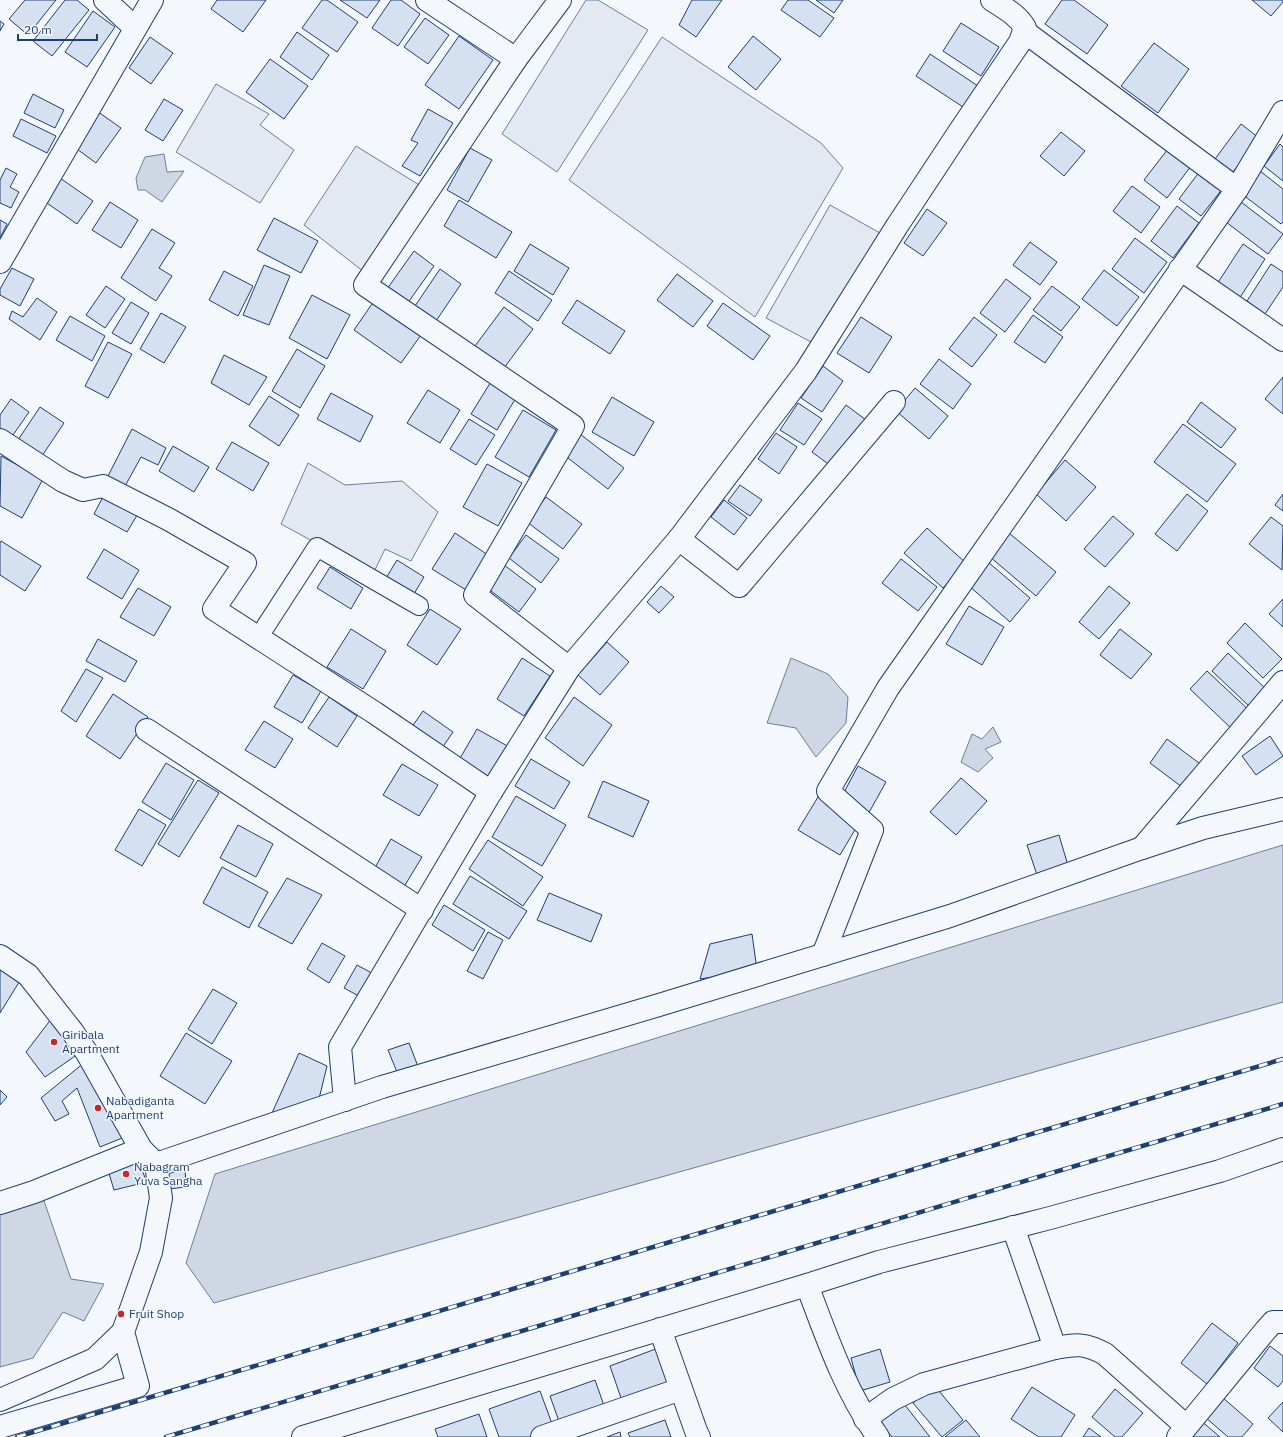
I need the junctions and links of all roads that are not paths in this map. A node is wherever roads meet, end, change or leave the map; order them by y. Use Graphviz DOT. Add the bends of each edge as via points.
graph roads {
  1 [pos="105,0"];
  2 [pos="152,0"];
  3 [pos="427,0"];
  4 [pos="560,0"];
  5 [pos="992,0"];
  6 [pos="135,28"];
  7 [pos="1025,32"];
  8 [pos="516,59"];
  9 [pos="1283,112"];
  10 [pos="1237,189"];
  11 [pos="0,262"];
  12 [pos="1180,269"];
  13 [pos="1283,340"];
  14 [pos="894,402"];
  15 [pos="0,440"];
  16 [pos="678,539"];
  17 [pos="418,606"];
  18 [pos="258,638"];
  19 [pos="569,668"];
  20 [pos="1283,682"];
  21 [pos="147,730"];
  22 [pos="492,792"];
  23 [pos="1283,809"];
  24 [pos="1142,848"];
  25 [pos="422,910"];
  26 [pos="823,955"];
  27 [pos="0,956"];
  28 [pos="345,1100"];
  29 [pos="1283,1149"];
  30 [pos="140,1150"];
  31 [pos="156,1164"];
  32 [pos="0,1202"];
  33 [pos="1013,1227"];
  34 [pos="807,1285"];
  35 [pos="1283,1322"];
  36 [pos="660,1329"];
  37 [pos="123,1332"];
  38 [pos="1055,1348"];
  39 [pos="681,1390"];
  40 [pos="0,1400"];
  41 [pos="865,1420"];
  42 [pos="0,1427"];
  43 [pos="1182,1432"];
  44 [pos="303,1437"];
  45 [pos="542,1437"];
  46 [pos="699,1437"];
  47 [pos="878,1437"];
  1 -- 6 [label="street"];
  2 -- 6 [label="street"];
  3 -- 8 [label="street"];
  4 -- 8 [label="street"];
  5 -- 7 [label="street" via="1023,23"];
  6 -- 11 [label="street"];
  7 -- 10 [label="street"];
  7 -- 16 [label="street" via="897,226 806,371"];
  8 -- 19 [label="street" via="365,285 573,426 475,595"];
  9 -- 10 [label="street"];
  10 -- 12 [label="street"];
  12 -- 13 [label="street"];
  12 -- 26 [label="street" via="888,688 828,791 872,830"];
  14 -- 16 [label="street" via="738,586"];
  15 -- 18 [label="street" via="63,481 83,490 103,486 168,518 245,563 214,609"];
  16 -- 19 [label="street"];
  17 -- 18 [label="street" via="317,547"];
  18 -- 22 [label="street"];
  19 -- 22 [label="street"];
  20 -- 24 [label="street"];
  21 -- 25 [label="street"];
  22 -- 25 [label="street"];
  23 -- 24 [label="street" via="1203,828"];
  24 -- 26 [label="street" via="950,916"];
  25 -- 28 [label="street" via="340,1047"];
  26 -- 28 [label="street"];
  27 -- 30 [label="street" via="28,975 72,1030"];
  28 -- 31 [label="street"];
  29 -- 33 [label="street" via="1220,1171"];
  30 -- 31 [label="street"];
  30 -- 32 [label="street" via="34,1192"];
  31 -- 37 [label="street" via="161,1198 151,1252"];
  33 -- 34 [label="street" via="879,1262"];
  33 -- 38 [label="street"];
  34 -- 36 [label="street"];
  34 -- 41 [label="street" via="840,1369"];
  35 -- 43 [label="street" via="1273,1322"];
  36 -- 39 [label="street"];
  36 -- 44 [label="street"];
  37 -- 40 [label="street" via="95,1359"];
  37 -- 42 [label="street" via="138,1386"];
  38 -- 41 [label="street" via="924,1384 893,1399"];
  38 -- 43 [label="street" via="1075,1344 1105,1354"];
  39 -- 45 [label="street"];
  39 -- 46 [label="street"];
  41 -- 47 [label="street"];
}
